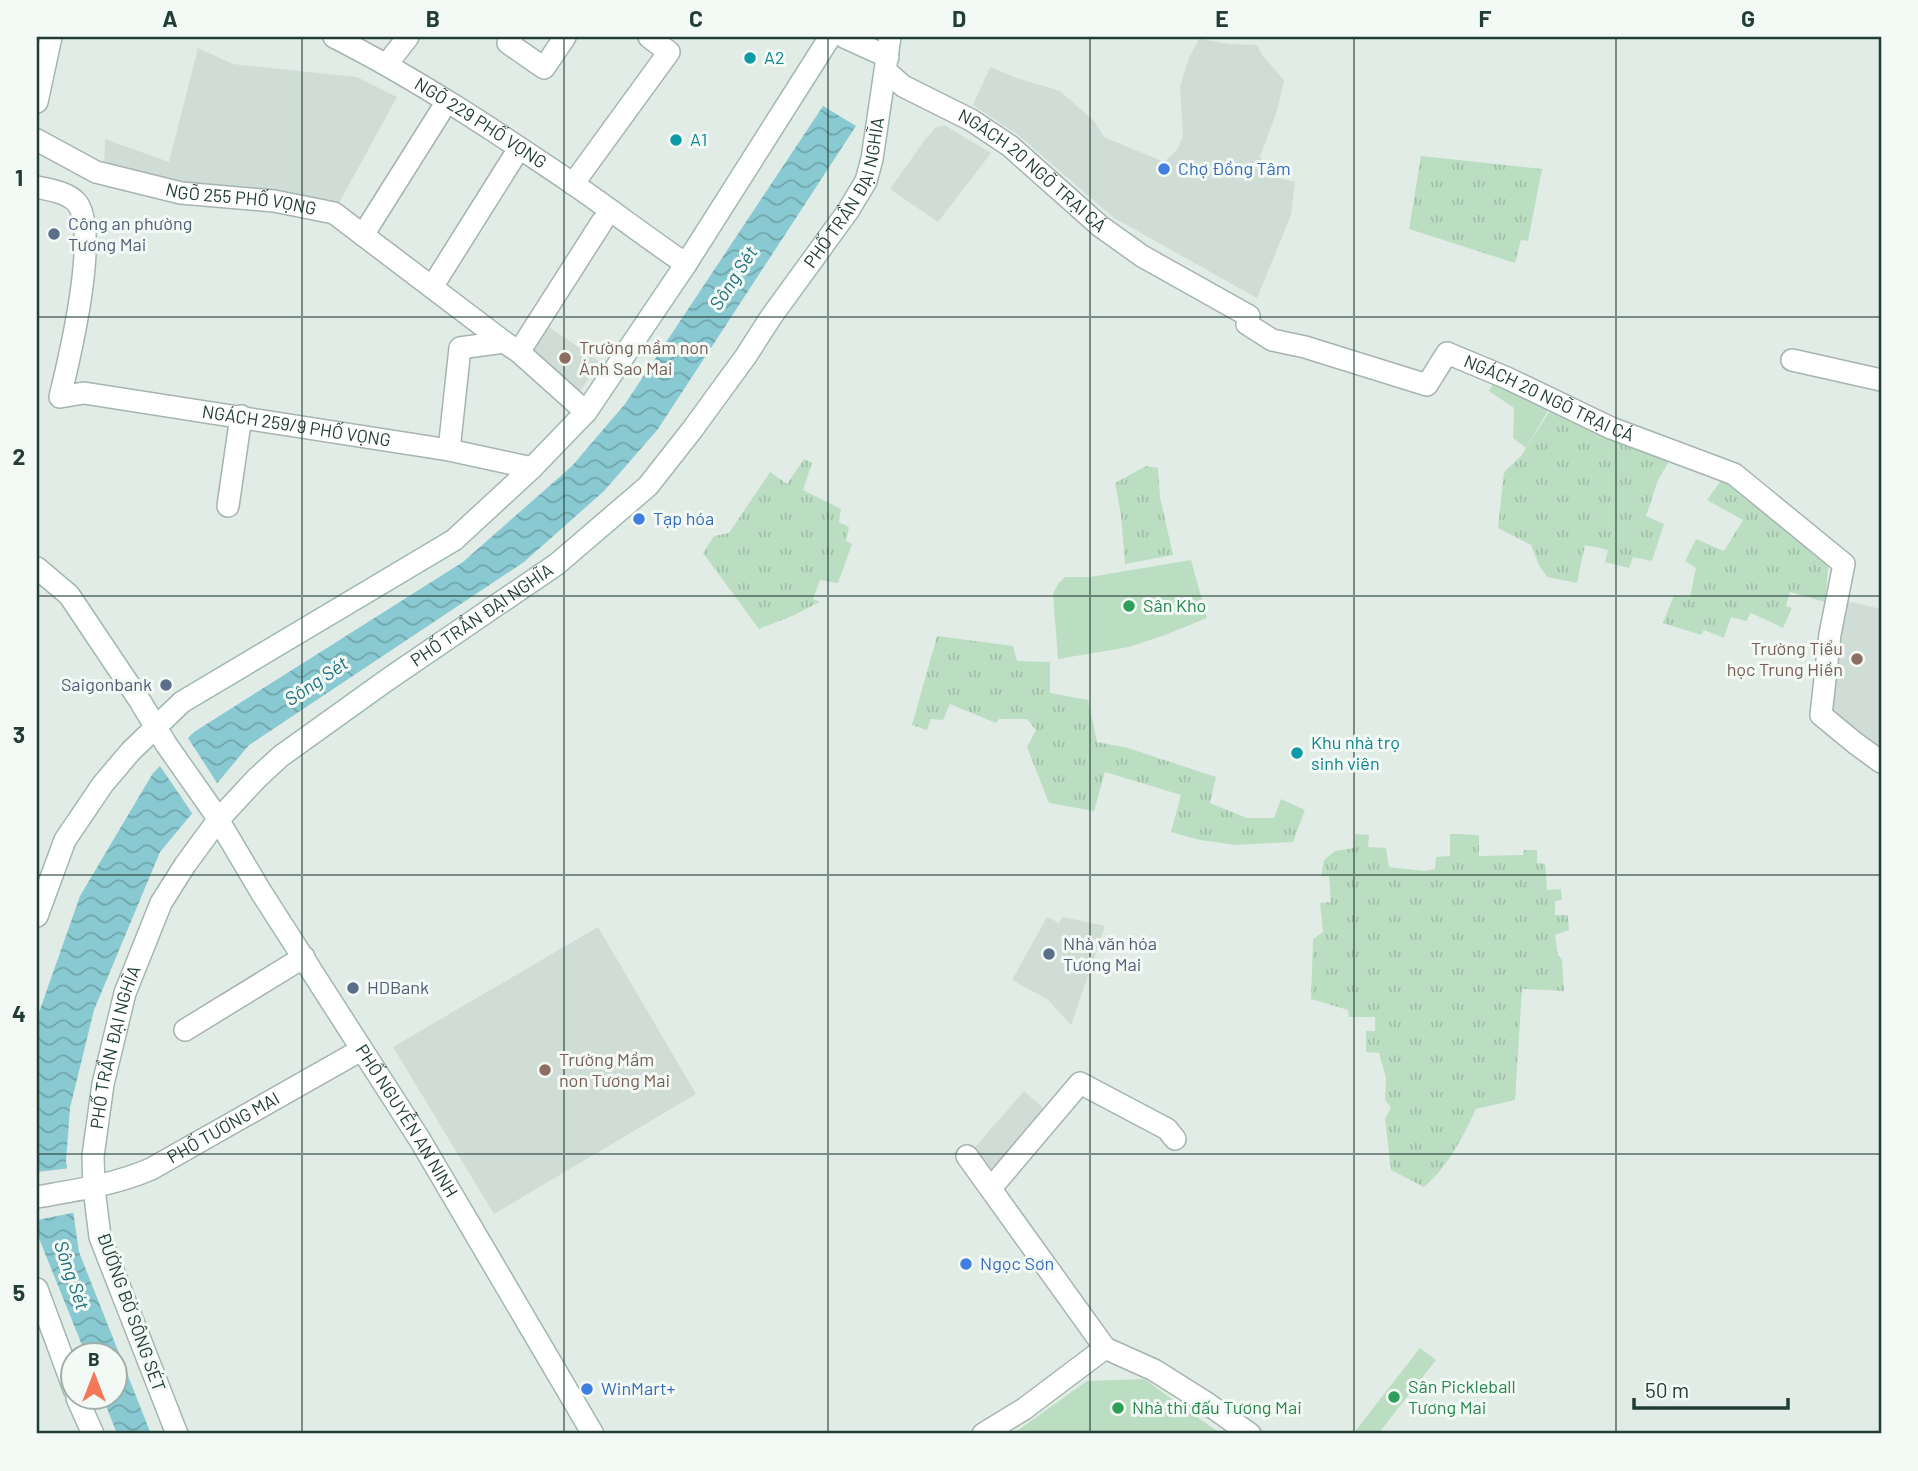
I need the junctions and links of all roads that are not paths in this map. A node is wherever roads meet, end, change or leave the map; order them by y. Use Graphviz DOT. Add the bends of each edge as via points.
graph roads {
  1 [pos="51,37"];
  2 [pos="334,37"];
  3 [pos="408,37"];
  4 [pos="512,37"];
  5 [pos="565,37"];
  6 [pos="650,37"];
  7 [pos="830,37"];
  8 [pos="844,37"];
  9 [pos="888,55"];
  10 [pos="387,64"];
  11 [pos="37,102"];
  12 [pos="441,111"];
  13 [pos="37,140"];
  14 [pos="513,158"];
  15 [pos="573,184"];
  16 [pos="37,187"];
  17 [pos="602,222"];
  18 [pos="363,235"];
  19 [pos="686,264"];
  20 [pos="432,288"];
  21 [pos="512,347"];
  22 [pos="1792,360"];
  23 [pos="1881,380"];
  24 [pos="586,412"];
  25 [pos="241,416"];
  26 [pos="449,450"];
  27 [pos="532,468"];
  28 [pos="228,506"];
  29 [pos="37,568"];
  30 [pos="160,736"];
  31 [pos="1881,762"];
  32 [pos="215,816"];
  33 [pos="37,916"];
  34 [pos="304,957"];
  35 [pos="185,1030"];
  36 [pos="361,1050"];
  37 [pos="1175,1139"];
  38 [pos="967,1156"];
  39 [pos="991,1188"];
  40 [pos="87,1189"];
  41 [pos="37,1197"];
  42 [pos="37,1289"];
  43 [pos="1105,1348"];
  44 [pos="60,1351"];
  45 [pos="83,1412"];
  46 [pos="93,1434"];
  47 [pos="177,1434"];
  48 [pos="593,1434"];
  49 [pos="982,1434"];
  50 [pos="1250,1434"];
  1 -- 11 [label="street"];
  2 -- 10 [label="street, NGÕ 229 PHỐ VỌNG"];
  3 -- 10 [label="street"];
  4 -- 5 [label="street" via="508,43 544,68"];
  6 -- 15 [label="street" via="669,52"];
  7 -- 19 [label="street"];
  8 -- 9 [label="street"];
  9 -- 31 [label="street, NGÁCH 20 NGÕ TRẠI CÁ" via="903,86 971,120 1010,146 1107,231 1249,316 1247,324 1272,340 1427,385 1447,354 1611,428 1734,474 1844,564 1821,715"];
  9 -- 32 [label="street, PHỐ TRẦN ĐẠI NGHĨA" via="866,181 746,356 648,486 556,564 281,755"];
  10 -- 15 [label="street, NGÕ 229 PHỐ VỌNG"];
  12 -- 18 [label="street"];
  13 -- 18 [label="street, NGÕ 255 PHỐ VỌNG" via="96,172 181,193 274,201 334,213"];
  14 -- 20 [label="street"];
  15 -- 19 [label="street, NGÕ 229 PHỐ VỌNG"];
  16 -- 25 [label="street, NGÁCH 259/9 PHỐ VỌNG" via="77,203 85,238 81,293 60,397 84,393"];
  17 -- 21 [label="street"];
  18 -- 20 [label="street, NGÕ 255 PHỐ VỌNG"];
  19 -- 24 [label="street"];
  20 -- 21 [label="street, NGÕ 255 PHỐ VỌNG"];
  21 -- 24 [label="street, NGÕ 255 PHỐ VỌNG"];
  21 -- 26 [label="street" via="460,348"];
  22 -- 23 [label="street"];
  24 -- 27 [label="street"];
  25 -- 26 [label="street, NGÁCH 259/9 PHỐ VỌNG"];
  25 -- 28 [label="street"];
  26 -- 27 [label="street, NGÁCH 259/9 PHỐ VỌNG"];
  27 -- 30 [label="street" via="454,540 182,702"];
  29 -- 30 [label="street" via="69,595"];
  30 -- 32 [label="street, PHỐ NGUYỄN AN NINH"];
  30 -- 33 [label="street" via="131,751 103,784 65,840"];
  32 -- 34 [label="street, PHỐ NGUYỄN AN NINH"];
  32 -- 40 [label="street, PHỐ TRẦN ĐẠI NGHĨA" via="161,903 125,993 103,1084"];
  34 -- 35 [label="street"];
  34 -- 36 [label="street, PHỐ NGUYỄN AN NINH"];
  36 -- 40 [label="street, PHỐ TƯƠNG MAI" via="151,1169"];
  36 -- 48 [label="street, PHỐ NGUYỄN AN NINH" via="420,1140"];
  37 -- 39 [label="street" via="1167,1129 1080,1083"];
  38 -- 39 [label="street"];
  39 -- 43 [label="street"];
  40 -- 41 [label="street, PHỐ TƯƠNG MAI"];
  40 -- 47 [label="street, ĐƯỜNG BỜ SÔNG SÉT" via="100,1237"];
  42 -- 44 [label="street"];
  43 -- 49 [label="street" via="1024,1409"];
  43 -- 50 [label="street" via="1154,1370"];
  45 -- 46 [label="street"];
}
